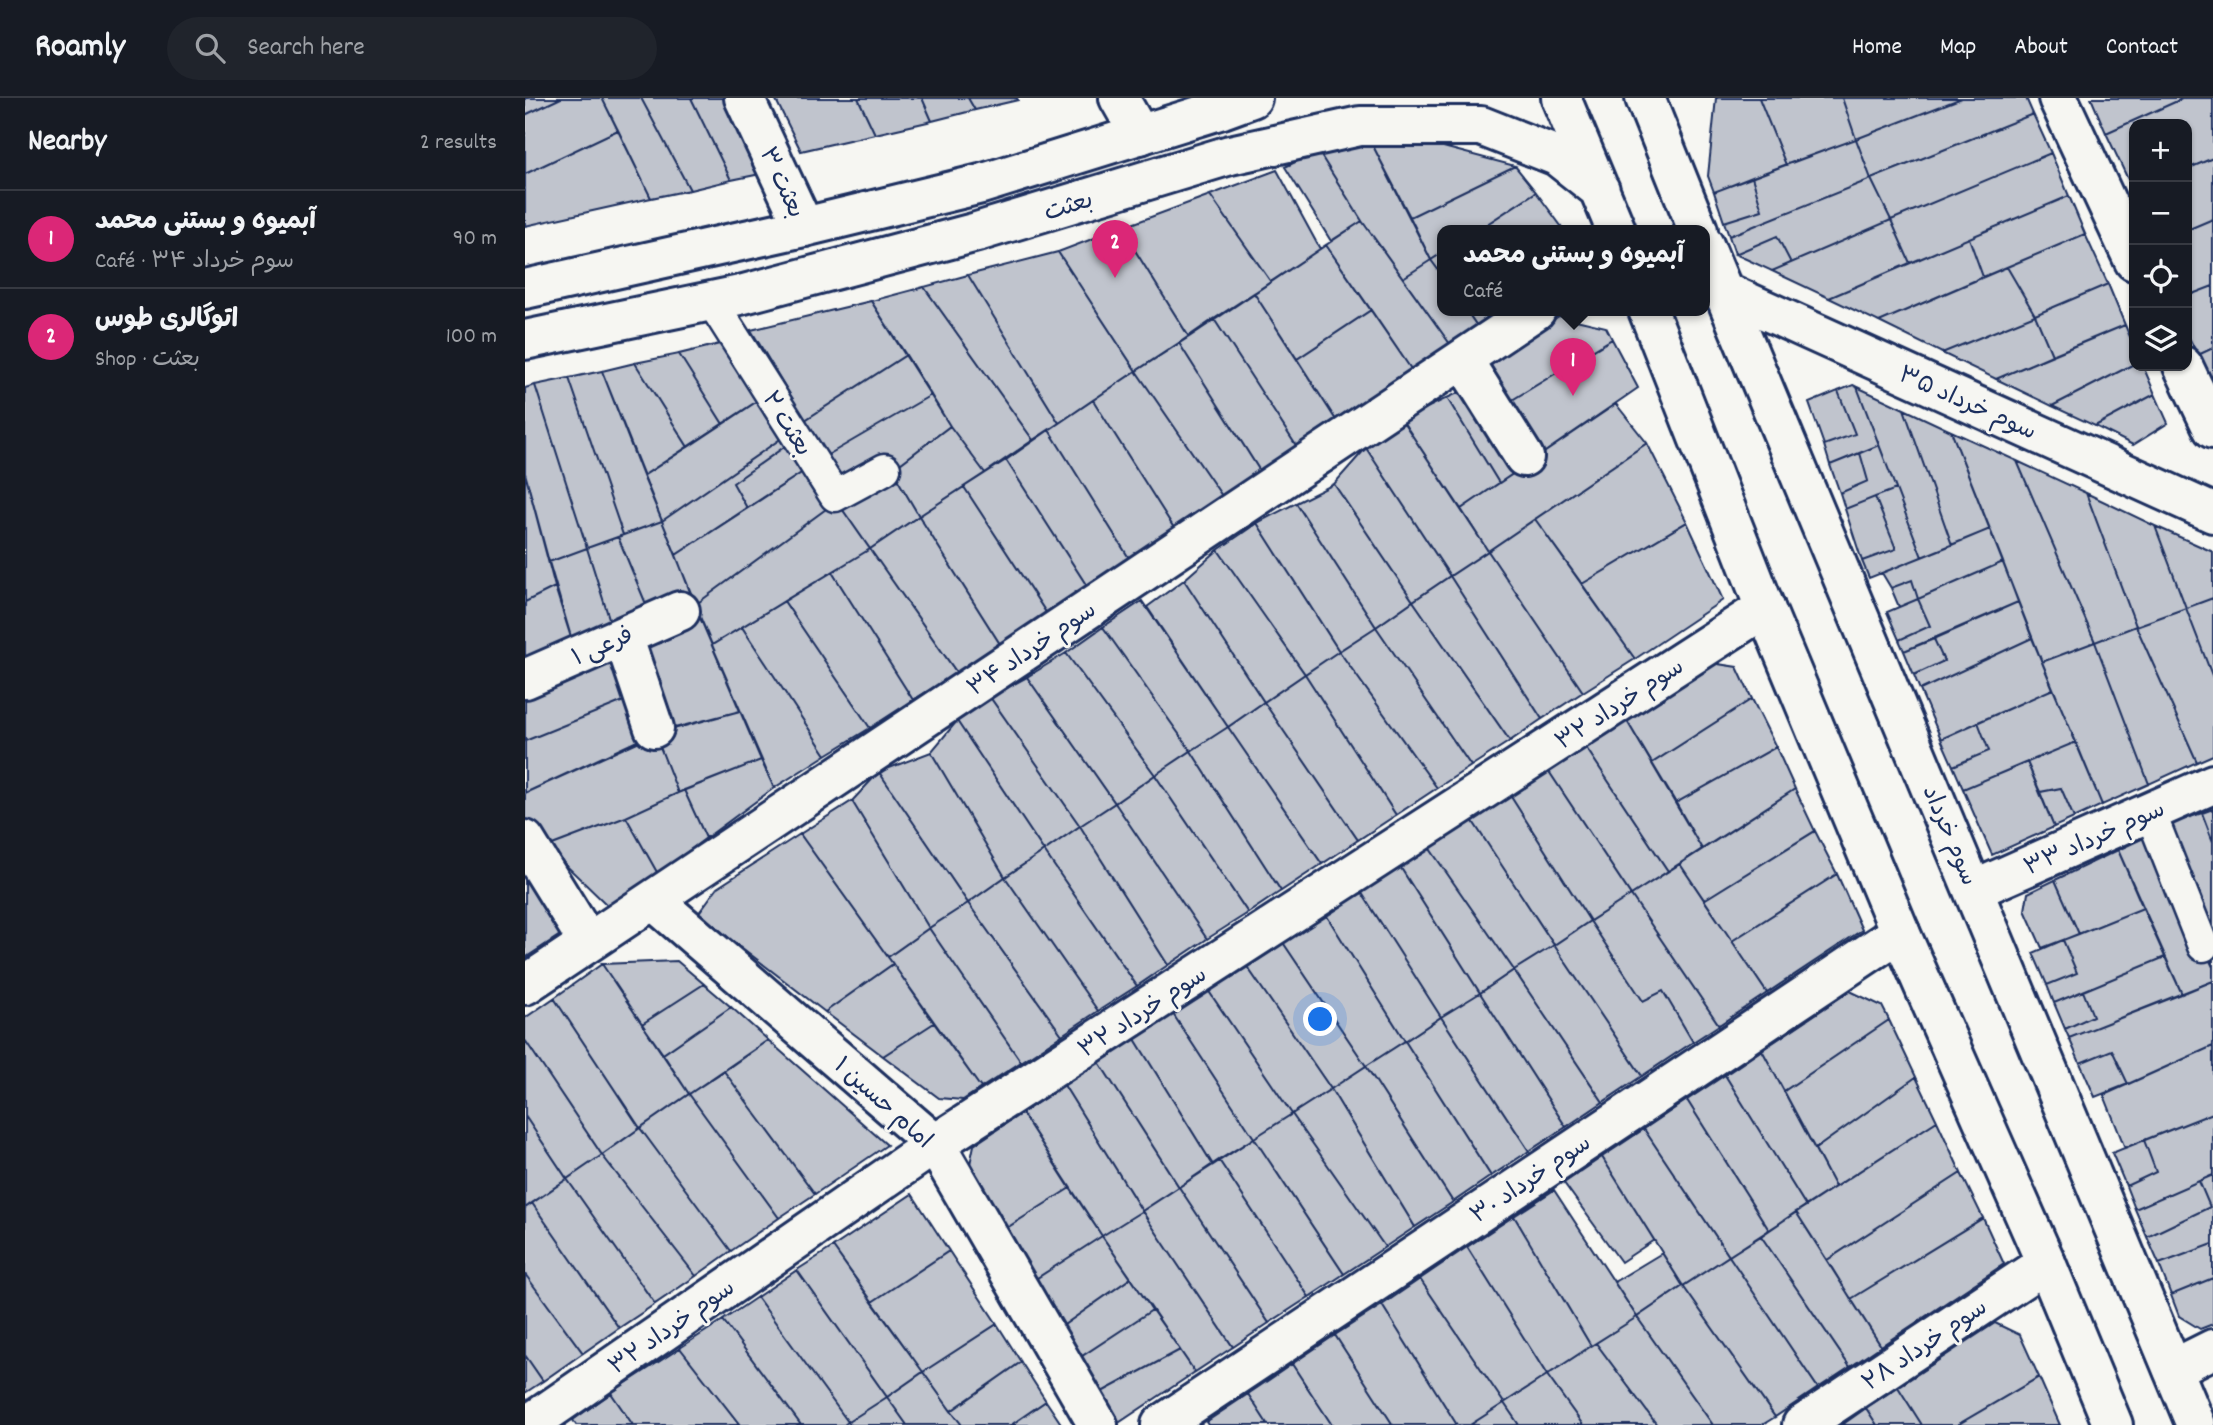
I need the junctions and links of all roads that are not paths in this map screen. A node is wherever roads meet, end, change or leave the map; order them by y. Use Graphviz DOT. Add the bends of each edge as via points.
graph roads {
  1 [pos="744,98"];
  2 [pos="1119,98"];
  3 [pos="1252,98"];
  4 [pos="1440,98"];
  5 [pos="1561,98"];
  6 [pos="1645,98"];
  7 [pos="2058,98"];
  8 [pos="1360,126"];
  9 [pos="1140,135"];
  10 [pos="1600,190"];
  11 [pos="1614,225"];
  12 [pos="1696,225"];
  13 [pos="804,227"];
  14 [pos="2129,250"];
  15 [pos="1710,260"];
  16 [pos="525,289"];
  17 [pos="1723,291"];
  18 [pos="712,302"];
  19 [pos="1528,316"];
  20 [pos="1650,316"];
  21 [pos="525,340"];
  22 [pos="1463,360"];
  23 [pos="2185,371"];
  24 [pos="2213,429"];
  25 [pos="1524,457"];
  26 [pos="885,469"];
  27 [pos="2213,513"];
  28 [pos="1765,608"];
  29 [pos="680,611"];
  30 [pos="623,636"];
  31 [pos="525,679"];
  32 [pos="653,728"];
  33 [pos="2213,784"];
  34 [pos="2150,812"];
  35 [pos="525,840"];
  36 [pos="1974,890"];
  37 [pos="653,900"];
  38 [pos="1900,932"];
  39 [pos="588,942"];
  40 [pos="2203,946"];
  41 [pos="525,985"];
  42 [pos="935,1144"];
  43 [pos="2046,1263"];
  44 [pos="2213,1349"];
  45 [pos="2173,1369"];
  46 [pos="528,1425"];
  47 [pos="1098,1425"];
  48 [pos="1161,1425"];
  49 [pos="1802,1425"];
  50 [pos="2113,1425"];
  51 [pos="2196,1425"];
  1 -- 13 [label="street, بعثت ۳"];
  2 -- 9 [label="street"];
  3 -- 9 [label="street, بعثت"];
  4 -- 8 [label="street"];
  5 -- 10 [label="street"];
  6 -- 12 [label="street"];
  7 -- 14 [label="street"];
  8 -- 10 [label="street, بعثت" via="1481,126 1557,156"];
  8 -- 18 [label="street, بعثت" via="1230,155 977,232"];
  9 -- 13 [label="street, بعثت" via="981,184"];
  10 -- 11 [label="street"];
  13 -- 16 [label="street, بعثت"];
  15 -- 17 [label="street, سوم خرداد"];
  17 -- 27 [label="street, سوم خرداد ۳۵"];
  17 -- 36 [label="street, سوم خرداد"];
  18 -- 21 [label="street, بعثت"];
  18 -- 26 [label="lane, بعثت ۲" via="835,496"];
  19 -- 22 [label="street, سوم خرداد ۳۴"];
  20 -- 28 [label="street"];
  22 -- 25 [label="street"];
  22 -- 37 [label="street, سوم خرداد ۳۴"];
  23 -- 24 [label="street"];
  28 -- 38 [label="street"];
  28 -- 42 [label="street, سوم خرداد ۳۲"];
  29 -- 30 [label="street, فرعی ۱"];
  30 -- 31 [label="street, فرعی ۱"];
  30 -- 32 [label="street"];
  33 -- 34 [label="street, سوم خرداد ۳۳"];
  34 -- 36 [label="street, سوم خرداد ۳۳"];
  34 -- 40 [label="lane"];
  35 -- 39 [label="street"];
  36 -- 45 [label="street, سوم خرداد"];
  37 -- 39 [label="street, سوم خرداد ۳۴"];
  37 -- 42 [label="street, امام حسین ۱"];
  38 -- 43 [label="street"];
  38 -- 48 [label="street, سوم خرداد ۳۰"];
  39 -- 41 [label="street, سوم خرداد ۳۴"];
  42 -- 46 [label="street, سوم خرداد ۳۲"];
  42 -- 47 [label="street, امام حسین ۱"];
  43 -- 49 [label="street, سوم خرداد ۲۸"];
  43 -- 50 [label="street"];
  44 -- 45 [label="street"];
  45 -- 51 [label="street, سوم خرداد"];
}
